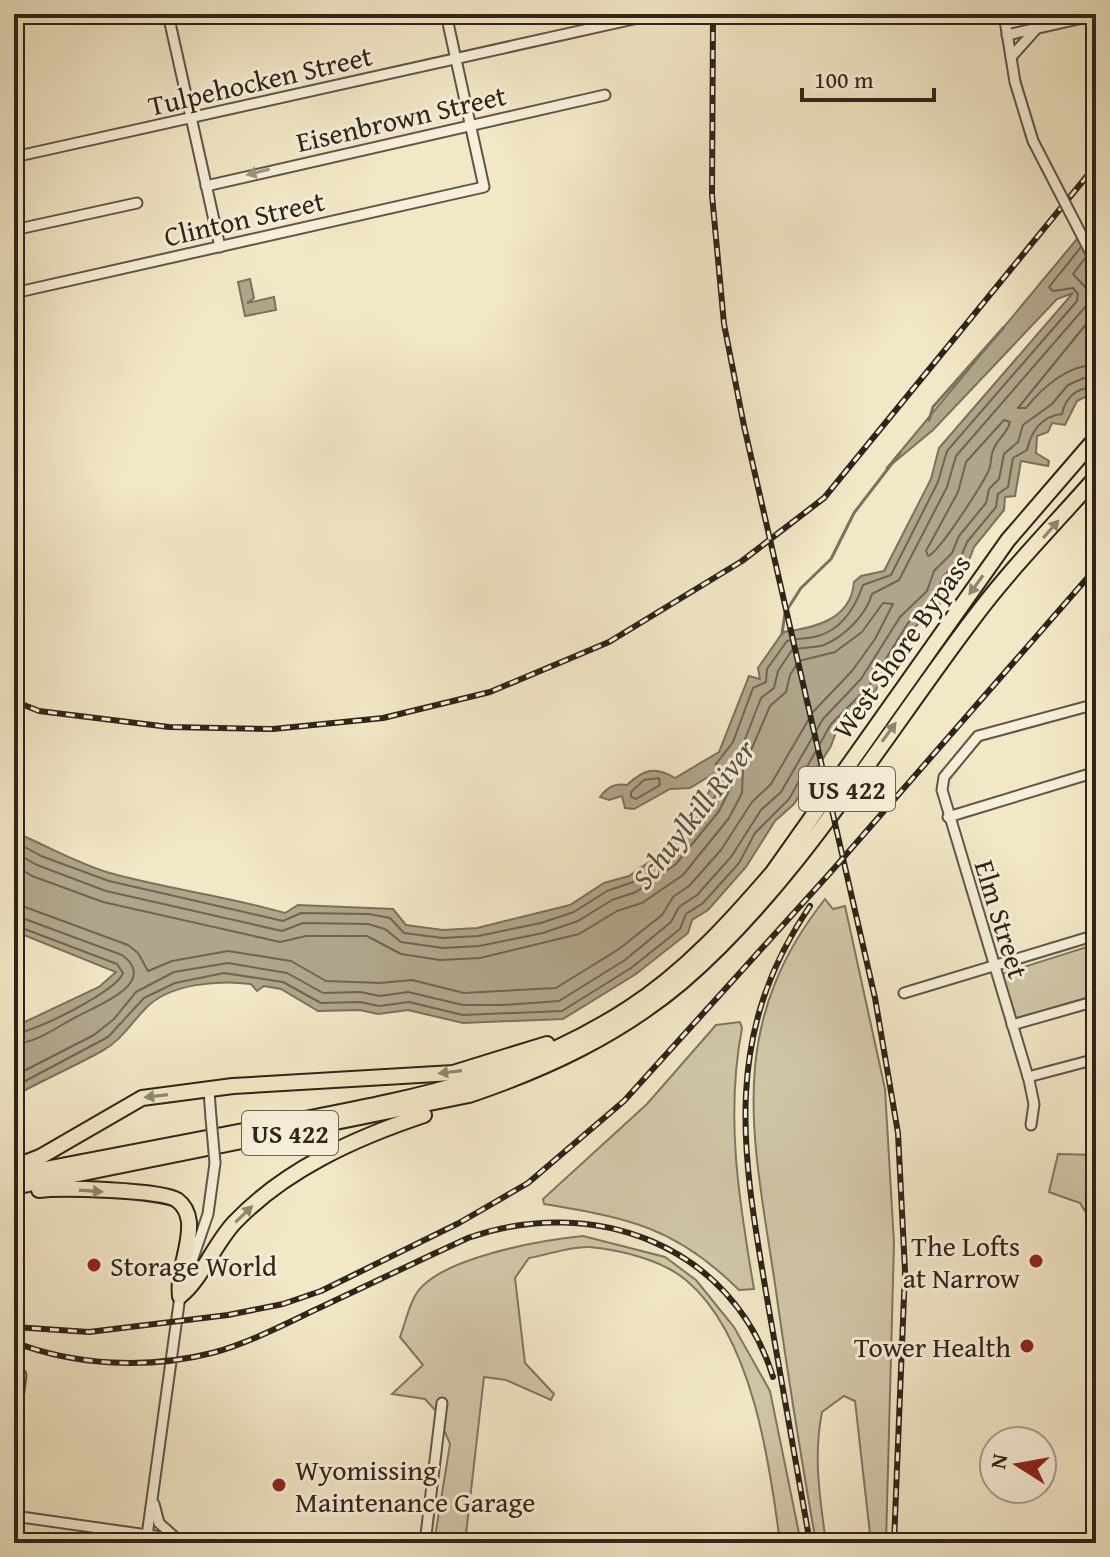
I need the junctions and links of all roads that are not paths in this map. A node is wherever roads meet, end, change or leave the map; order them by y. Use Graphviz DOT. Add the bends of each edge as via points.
graph roads {
  1 [pos="46,14"];
  2 [pos="168,14"];
  3 [pos="446,14"];
  4 [pos="656,14"];
  5 [pos="1016,14"];
  6 [pos="1048,14"];
  7 [pos="1096,15"];
  8 [pos="1032,18"];
  9 [pos="14,21"];
  10 [pos="1005,24"];
  11 [pos="1038,27"];
  12 [pos="1011,57"];
  13 [pos="456,59"];
  14 [pos="605,95"];
  15 [pos="191,118"];
  16 [pos="470,124"];
  17 [pos="14,157"];
  18 [pos="206,186"];
  19 [pos="137,203"];
  20 [pos="14,230"];
  21 [pos="220,247"];
  22 [pos="1096,263"];
  23 [pos="14,293"];
  24 [pos="1096,438"];
  25 [pos="1096,477"];
  26 [pos="1096,704"];
  27 [pos="1096,772"];
  28 [pos="948,817"];
  29 [pos="1096,935"];
  30 [pos="993,967"];
  31 [pos="674,975"];
  32 [pos="904,993"];
  33 [pos="1096,1001"];
  34 [pos="1012,1025"];
  35 [pos="1096,1059"];
  36 [pos="561,1060"];
  37 [pos="1028,1077"];
  38 [pos="209,1091"];
  39 [pos="1031,1125"];
  40 [pos="14,1167"];
  41 [pos="14,1175"];
  42 [pos="14,1187"];
  43 [pos="14,1194"];
  44 [pos="180,1296"];
  45 [pos="21,1375"];
  46 [pos="442,1403"];
  47 [pos="14,1430"];
  48 [pos="152,1497"];
  49 [pos="14,1516"];
  50 [pos="146,1540"];
  51 [pos="180,1542"];
  52 [pos="204,1543"];
  53 [pos="425,1543"];
  1 -- 9 [label="street"];
  2 -- 15 [label="street"];
  3 -- 13 [label="street"];
  4 -- 13 [label="street, Tulpehocken Street"];
  5 -- 8 [label="street"];
  6 -- 8 [label="street"];
  7 -- 11 [label="street"];
  8 -- 10 [label="street"];
  10 -- 11 [label="street"];
  10 -- 12 [label="street"];
  11 -- 12 [label="street"];
  12 -- 22 [label="street, bridge" via="1033,141"];
  13 -- 15 [label="street, Tulpehocken Street"];
  13 -- 16 [label="street"];
  14 -- 16 [label="street, Eisenbrown Street"];
  15 -- 17 [label="street, Tulpehocken Street"];
  15 -- 18 [label="street"];
  16 -- 18 [label="street, Eisenbrown Street, one-way"];
  16 -- 21 [label="street, Clinton Street" via="484,187"];
  18 -- 21 [label="street"];
  19 -- 20 [label="street"];
  21 -- 23 [label="street, Clinton Street"];
  24 -- 31 [label="highway, West Shore Bypass / US 422, one-way" via="1008,540 773,872"];
  36 -- 25 [label="highway, West Shore Bypass / US 422, one-way" via="680,983 740,928 975,615"];
  26 -- 28 [label="street, Elm Street" via="978,736 944,777"];
  27 -- 28 [label="street"];
  28 -- 30 [label="street, Elm Street"];
  29 -- 30 [label="street"];
  30 -- 32 [label="street"];
  30 -- 34 [label="street, Elm Street"];
  31 -- 38 [label="highway, one-way" via="553,1041 473,1069"];
  31 -- 41 [label="highway, West Shore Bypass / US 422" via="567,1044 478,1082"];
  33 -- 34 [label="street"];
  34 -- 37 [label="street, Elm Street"];
  35 -- 37 [label="street"];
  36 -- 42 [label="highway, West Shore Bypass / US 422" via="469,1095 407,1110"];
  44 -- 36 [label="highway, one-way" via="194,1286 209,1253 233,1224 292,1175 397,1124 506,1091"];
  37 -- 39 [label="street, Elm Street" via="1034,1104"];
  38 -- 40 [label="highway, one-way" via="132,1102"];
  38 -- 44 [label="street, bridge" via="215,1163 208,1214"];
  43 -- 44 [label="highway, one-way" via="61,1189 176,1200 189,1223 178,1279"];
  44 -- 48 [label="street"];
  45 -- 47 [label="street"];
  46 -- 53 [label="street"];
  48 -- 50 [label="street"];
  48 -- 51 [label="street" via="159,1523"];
  49 -- 50 [label="street"];
  50 -- 51 [label="street"];
  51 -- 52 [label="street"];
}
